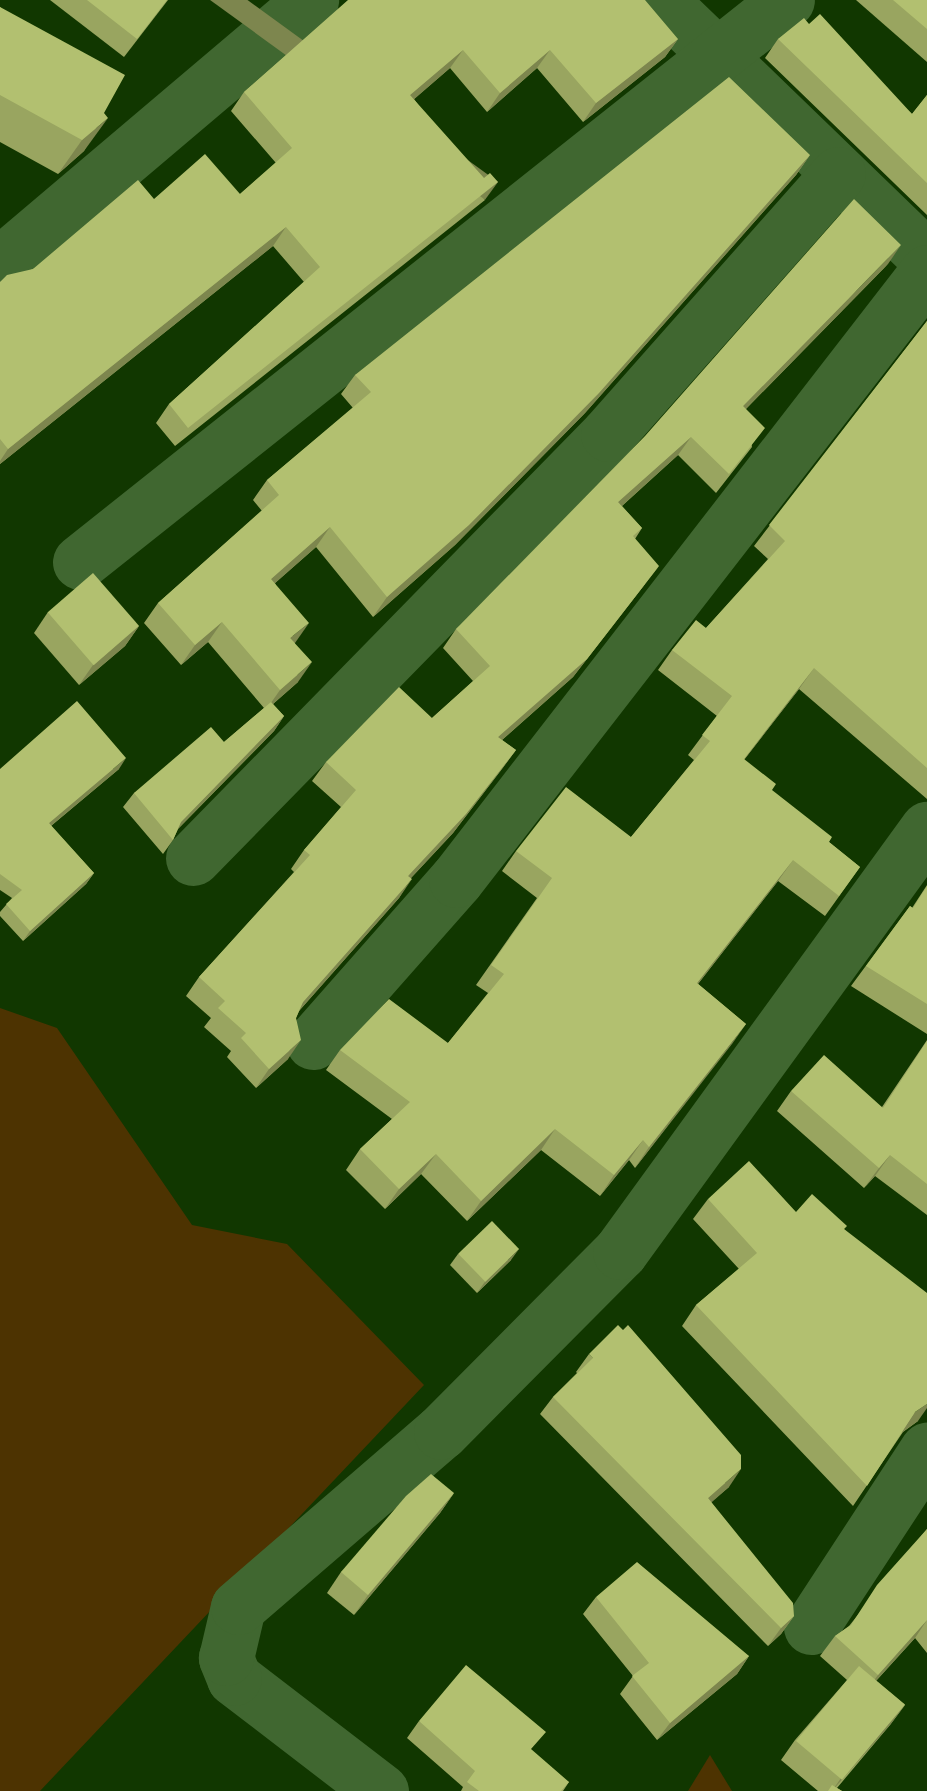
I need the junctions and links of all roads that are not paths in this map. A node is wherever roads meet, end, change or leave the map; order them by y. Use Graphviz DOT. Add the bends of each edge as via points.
graph roads {
  1 [pos="311,0"];
  2 [pos="660,0"];
  3 [pos="787,0"];
  4 [pos="715,55"];
  5 [pos="838,174"];
  6 [pos="927,258"];
  7 [pos="0,264"];
  8 [pos="927,272"];
  9 [pos="80,562"];
  10 [pos="927,829"];
  11 [pos="193,858"];
  12 [pos="313,1042"];
  13 [pos="927,1450"];
  14 [pos="811,1627"];
  15 [pos="381,1791"];
  1 -- 7 [label="street"];
  2 -- 4 [label="street"];
  3 -- 4 [label="street"];
  4 -- 5 [label="street"];
  4 -- 9 [label="street"];
  5 -- 6 [label="street"];
  5 -- 11 [label="street" via="608,434"];
  8 -- 12 [label="street" via="456,880"];
  10 -- 15 [label="street" via="620,1252 441,1432 238,1607 226,1658 234,1678"];
  13 -- 14 [label="street"];
}
